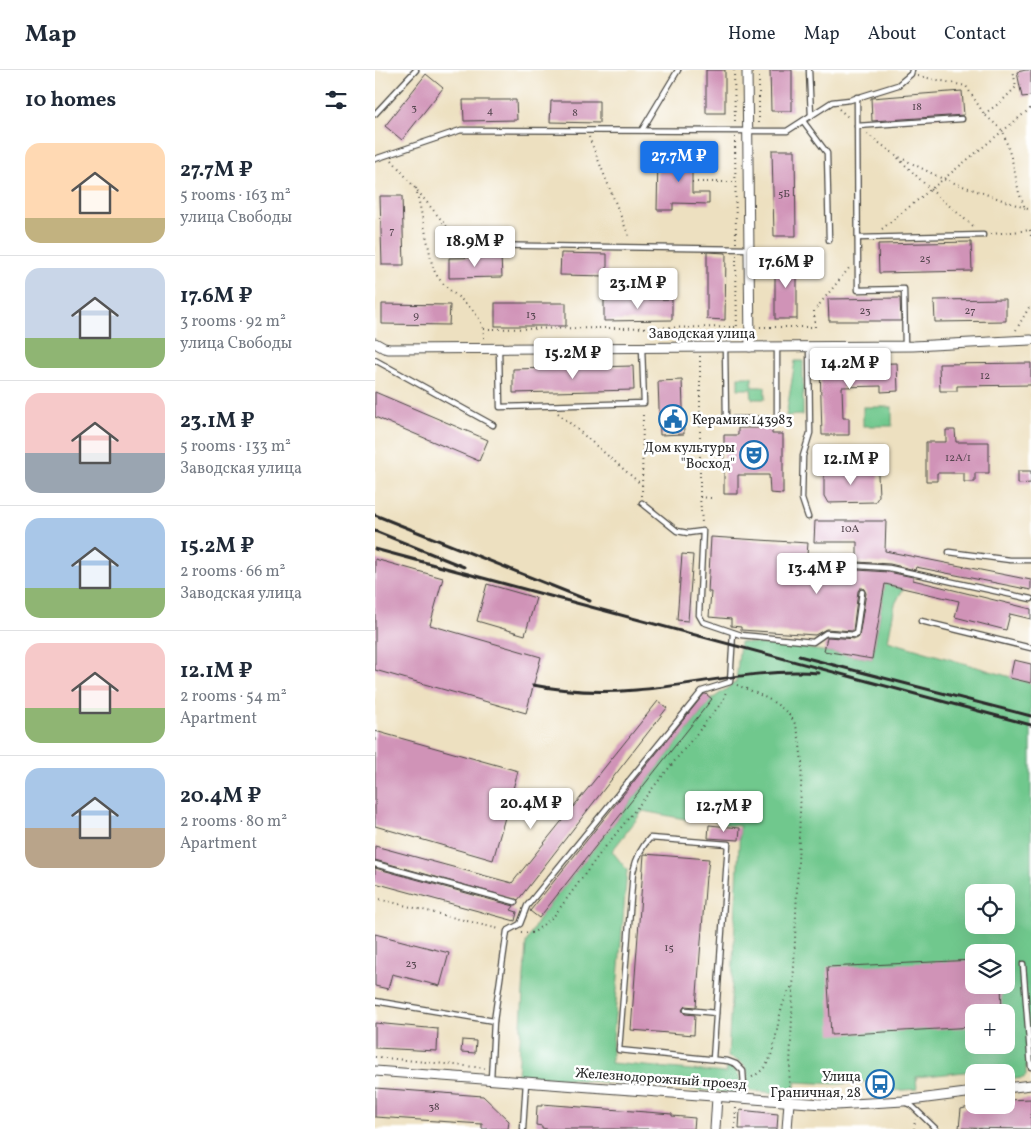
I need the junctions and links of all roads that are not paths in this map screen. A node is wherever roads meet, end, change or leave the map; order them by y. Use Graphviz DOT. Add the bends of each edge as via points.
graph roads {
  1 [pos="416,70"];
  2 [pos="678,70"];
  3 [pos="747,70"];
  4 [pos="809,70"];
  5 [pos="912,72"];
  6 [pos="857,97"];
  7 [pos="375,114"];
  8 [pos="811,116"];
  9 [pos="962,119"];
  10 [pos="803,121"];
  11 [pos="857,126"];
  12 [pos="642,130"];
  13 [pos="747,130"];
  14 [pos="375,159"];
  15 [pos="983,235"];
  16 [pos="858,238"];
  17 [pos="829,240"];
  18 [pos="461,245"];
  19 [pos="749,249"];
  20 [pos="1031,340"];
  21 [pos="375,343"];
  22 [pos="905,346"];
  23 [pos="725,347"];
  24 [pos="751,347"];
  25 [pos="777,347"];
  26 [pos="809,347"];
  27 [pos="642,348"];
  28 [pos="499,349"];
  29 [pos="375,360"];
  30 [pos="493,425"];
  31 [pos="642,503"];
  32 [pos="808,518"];
  33 [pos="949,552"];
  34 [pos="1031,560"];
  35 [pos="828,564"];
  36 [pos="862,592"];
  37 [pos="1031,599"];
  38 [pos="921,621"];
  39 [pos="733,633"];
  40 [pos="1031,648"];
  41 [pos="375,864"];
  42 [pos="515,902"];
  43 [pos="1023,964"];
  44 [pos="375,1001"];
  45 [pos="686,1010"];
  46 [pos="716,1013"];
  47 [pos="494,1020"];
  48 [pos="713,1060"];
  49 [pos="1031,1067"];
  50 [pos="375,1070"];
  51 [pos="491,1079"];
  52 [pos="526,1082"];
  53 [pos="1031,1085"];
  54 [pos="1015,1087"];
  55 [pos="965,1093"];
  56 [pos="717,1096"];
  57 [pos="741,1098"];
  58 [pos="903,1101"];
  59 [pos="789,1102"];
  60 [pos="523,1129"];
  61 [pos="715,1129"];
  62 [pos="787,1129"];
  63 [pos="936,1129"];
  1 -- 7 [label="lane"];
  2 -- 12 [label="lane"];
  3 -- 13 [label="street"];
  4 -- 8 [label="lane"];
  5 -- 6 [label="lane" via="898,85"];
  6 -- 8 [label="lane" via="832,102"];
  6 -- 11 [label="lane"];
  8 -- 10 [label="lane"];
  9 -- 11 [label="lane"];
  10 -- 13 [label="lane" via="787,131"];
  10 -- 17 [label="lane" via="827,153"];
  11 -- 16 [label="lane"];
  12 -- 13 [label="lane"];
  12 -- 14 [label="lane" via="461,130"];
  13 -- 19 [label="street"];
  15 -- 16 [label="lane"];
  16 -- 22 [label="lane" via="858,290 904,289"];
  18 -- 19 [label="lane"];
  19 -- 24 [label="street"];
  20 -- 22 [label="street, Заводская улица"];
  21 -- 28 [label="street, Заводская улица" via="389,350"];
  22 -- 26 [label="street, Заводская улица"];
  23 -- 24 [label="street, Заводская улица"];
  23 -- 25 [label="lane" via="726,419 777,419"];
  23 -- 27 [label="street, Заводская улица"];
  24 -- 25 [label="street, Заводская улица"];
  25 -- 26 [label="street, Заводская улица"];
  26 -- 32 [label="lane" via="810,433 803,456 802,499"];
  27 -- 28 [label="street, Заводская улица"];
  27 -- 28 [label="lane" via="643,403 500,407"];
  29 -- 30 [label="lane"];
  31 -- 39 [label="lane" via="677,531 703,531 699,615 703,622"];
  33 -- 34 [label="lane"];
  35 -- 37 [label="lane" via="889,568"];
  36 -- 39 [label="lane" via="856,635 826,633 813,642"];
  38 -- 40 [label="lane"];
  39 -- 47 [label="lane" via="730,682 702,690 527,906 520,924 507,930"];
  41 -- 42 [label="lane"];
  43 -- 49 [label="lane"];
  44 -- 47 [label="lane"];
  45 -- 46 [label="lane"];
  46 -- 48 [label="lane"];
  46 -- 48 [label="lane" via="728,844 650,838 644,843 633,872 619,1050"];
  47 -- 51 [label="lane"];
  48 -- 57 [label="lane" via="736,1064 743,1071"];
  50 -- 51 [label="street, Железнодорожный проезд"];
  51 -- 52 [label="street, Железнодорожный проезд"];
  52 -- 56 [label="street, Железнодорожный проезд"];
  52 -- 60 [label="lane"];
  53 -- 54 [label="street"];
  55 -- 58 [label="street, Железнодорожный проезд"];
  56 -- 57 [label="street, Железнодорожный проезд"];
  56 -- 61 [label="street"];
  57 -- 59 [label="street, Железнодорожный проезд"];
  58 -- 59 [label="street, Железнодорожный проезд" via="836,1105"];
  58 -- 63 [label="lane"];
  59 -- 62 [label="street"];
}
